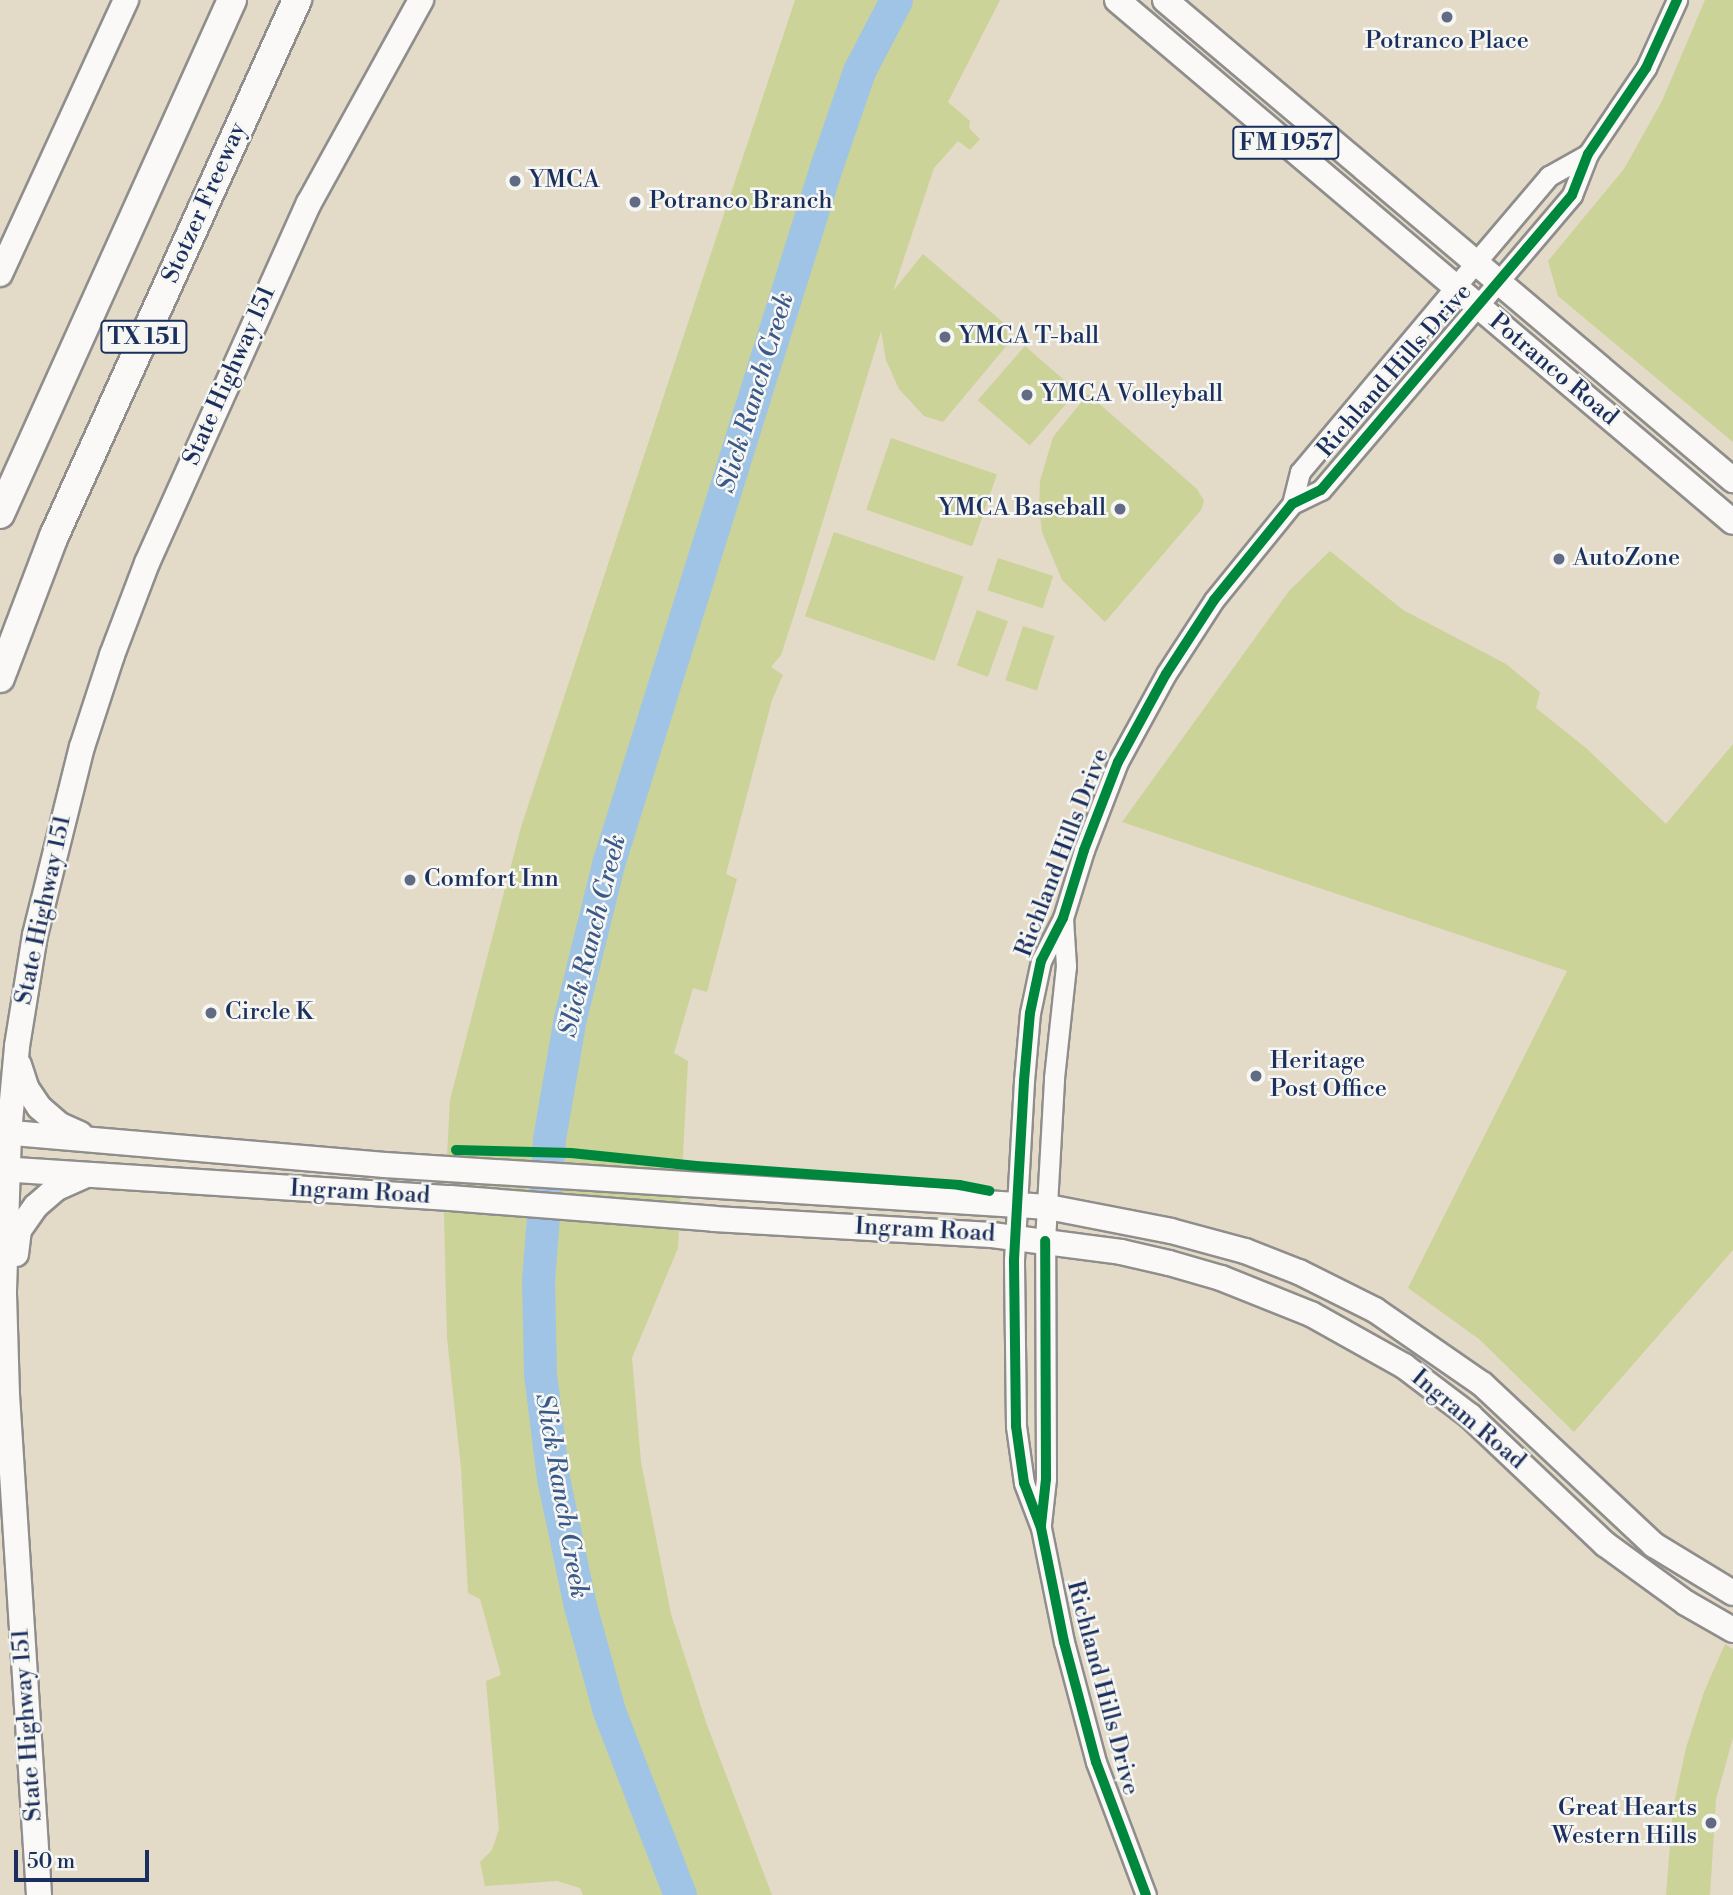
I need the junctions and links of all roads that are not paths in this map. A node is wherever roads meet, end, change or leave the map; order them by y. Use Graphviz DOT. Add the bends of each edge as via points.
graph roads {
  1 [pos="126,0"];
  2 [pos="232,0"];
  3 [pos="297,0"];
  4 [pos="421,0"];
  5 [pos="1118,0"];
  6 [pos="1165,0"];
  7 [pos="1677,0"];
  8 [pos="1588,154"];
  9 [pos="1476,262"];
  10 [pos="0,274"];
  11 [pos="1499,282"];
  12 [pos="1455,286"];
  13 [pos="1478,306"];
  14 [pos="1733,480"];
  15 [pos="1292,504"];
  16 [pos="0,514"];
  17 [pos="1733,522"];
  18 [pos="0,678"];
  19 [pos="1063,918"];
  20 [pos="17,1046"];
  21 [pos="0,1072"];
  22 [pos="5,1133"];
  23 [pos="100,1142"];
  24 [pos="4,1169"];
  25 [pos="89,1174"];
  26 [pos="717,1188"];
  27 [pos="1019,1204"];
  28 [pos="1048,1206"];
  29 [pos="714,1219"];
  30 [pos="1016,1237"];
  31 [pos="1045,1241"];
  32 [pos="1326,1285"];
  33 [pos="2,1288"];
  34 [pos="1311,1314"];
  35 [pos="1602,1498"];
  36 [pos="1581,1521"];
  37 [pos="1041,1528"];
  38 [pos="1733,1593"];
  39 [pos="1733,1630"];
  40 [pos="39,1895"];
  41 [pos="1146,1895"];
  1 -- 10 [label="main road"];
  2 -- 16 [label="highway, TX 151"];
  3 -- 18 [label="highway, Stotzer Freeway / TX 151" via="54,536"];
  4 -- 20 [label="main road, State Highway 151" via="309,203 135,593 66,804 33,945"];
  5 -- 12 [label="main road, Potranco Road / FM 1957"];
  6 -- 9 [label="main road, Potranco Road / FM 1957"];
  7 -- 8 [label="street, Richland Hills Drive" via="1641,78"];
  8 -- 9 [label="street, Richland Hills Drive" via="1549,176"];
  8 -- 11 [label="street, Richland Hills Drive" via="1572,195"];
  9 -- 11 [label="main road, Potranco Road / FM 1957"];
  9 -- 12 [label="street, Richland Hills Drive"];
  11 -- 13 [label="street, Richland Hills Drive"];
  11 -- 14 [label="main road, Potranco Road / FM 1957"];
  12 -- 13 [label="main road, Potranco Road / FM 1957"];
  12 -- 15 [label="street, Richland Hills Drive" via="1300,472"];
  13 -- 15 [label="street, Richland Hills Drive" via="1321,490"];
  13 -- 17 [label="main road, Potranco Road / FM 1957"];
  15 -- 19 [label="street, Richland Hills Drive" via="1214,600 1166,674 1118,762"];
  19 -- 27 [label="street, Richland Hills Drive" via="1041,961 1030,1013"];
  19 -- 28 [label="street, Richland Hills Drive" via="1066,966 1054,1077"];
  20 -- 21 [label="main road"];
  20 -- 22 [label="main road, State Highway 151"];
  20 -- 23 [label="main road" via="22,1077 39,1107 60,1125"];
  22 -- 23 [label="main road, Ingram Road"];
  22 -- 24 [label="main road, State Highway 151"];
  23 -- 26 [label="main road, Ingram Road"];
  24 -- 25 [label="main road, Ingram Road"];
  24 -- 33 [label="main road, State Highway 151"];
  25 -- 29 [label="main road, Ingram Road"];
  25 -- 33 [label="main road" via="57,1188 30,1213 16,1238 16,1281"];
  26 -- 27 [label="main road, Ingram Road"];
  26 -- 29 [label="main road"];
  27 -- 28 [label="main road, Ingram Road"];
  27 -- 30 [label="street, Richland Hills Drive"];
  28 -- 31 [label="street, Richland Hills Drive"];
  28 -- 32 [label="main road, Ingram Road" via="1245,1251"];
  29 -- 30 [label="main road, Ingram Road"];
  30 -- 31 [label="main road, Ingram Road"];
  30 -- 37 [label="street, Richland Hills Drive" via="1016,1426 1024,1483"];
  31 -- 34 [label="main road, Ingram Road" via="1121,1252 1195,1270"];
  31 -- 37 [label="street, Richland Hills Drive" via="1046,1479"];
  32 -- 34 [label="main road"];
  32 -- 35 [label="main road, Ingram Road" via="1375,1310 1482,1384"];
  33 -- 40 [label="main road, State Highway 151"];
  34 -- 36 [label="main road, Ingram Road" via="1444,1394"];
  35 -- 36 [label="main road"];
  35 -- 38 [label="main road, Ingram Road" via="1654,1545"];
  36 -- 39 [label="main road, Ingram Road" via="1632,1565"];
  37 -- 41 [label="street, Richland Hills Drive" via="1064,1642 1096,1762"];
}
